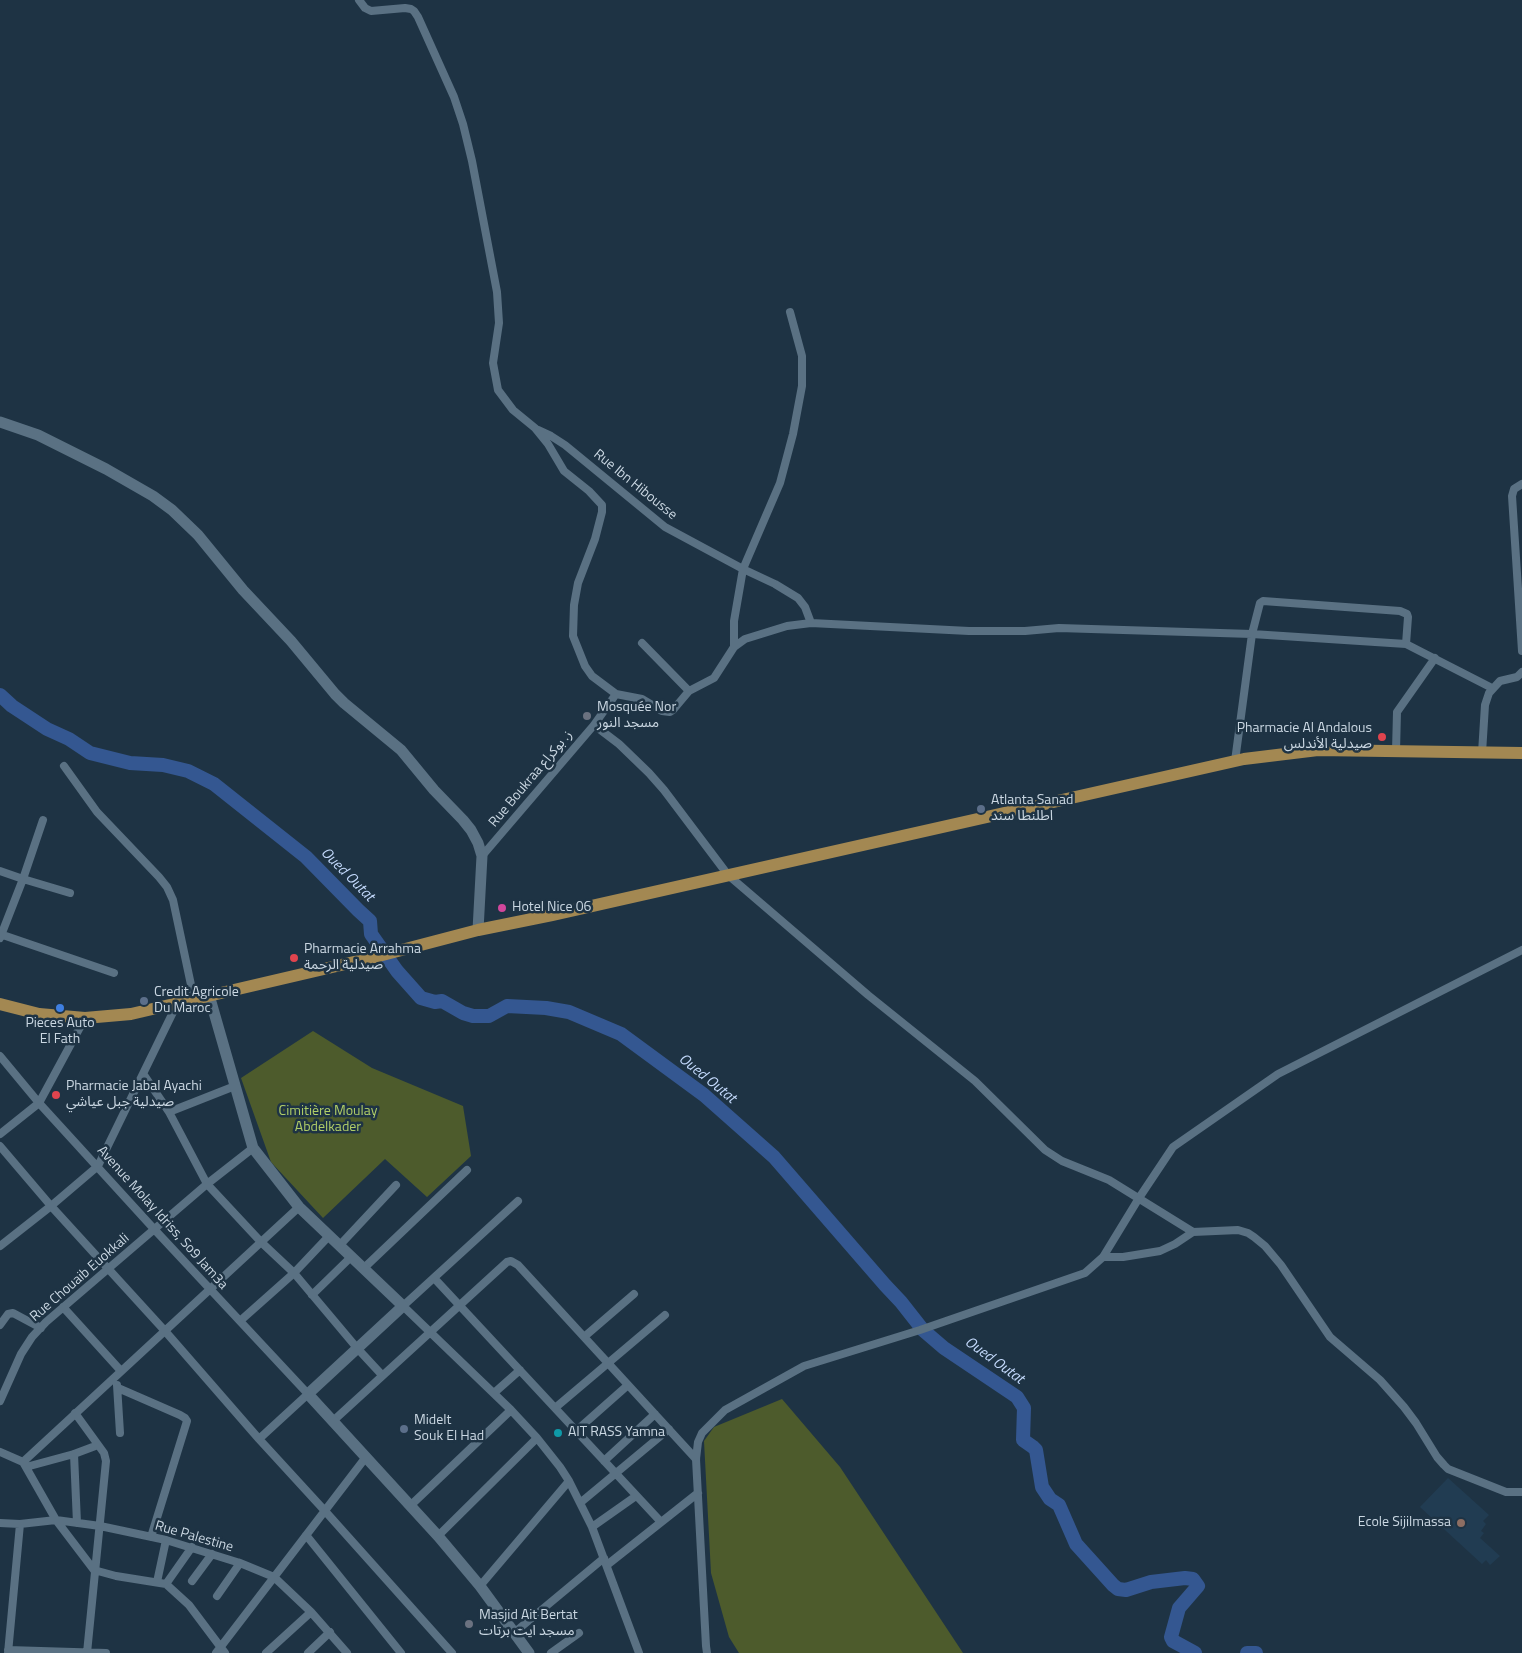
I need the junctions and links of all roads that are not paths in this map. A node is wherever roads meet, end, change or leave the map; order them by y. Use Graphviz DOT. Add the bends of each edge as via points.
graph roads {
  1 [pos="359,0"];
  2 [pos="790,312"];
  3 [pos="0,422"];
  4 [pos="535,428"];
  5 [pos="1522,484"];
  6 [pos="743,569"];
  7 [pos="811,624"];
  8 [pos="1252,634"];
  9 [pos="642,643"];
  10 [pos="1406,644"];
  11 [pos="734,647"];
  12 [pos="1522,651"];
  13 [pos="1435,658"];
  14 [pos="1522,672"];
  15 [pos="1492,688"];
  16 [pos="689,691"];
  17 [pos="616,694"];
  18 [pos="594,725"];
  19 [pos="1396,751"];
  20 [pos="1482,753"];
  21 [pos="1522,753"];
  22 [pos="1235,761"];
  23 [pos="64,766"];
  24 [pos="43,820"];
  25 [pos="482,856"];
  26 [pos="0,871"];
  27 [pos="728,875"];
  28 [pos="23,879"];
  29 [pos="70,893"];
  30 [pos="478,930"];
  31 [pos="1,936"];
  32 [pos="1522,950"];
  33 [pos="114,973"];
  34 [pos="209,995"];
  35 [pos="194,999"];
  36 [pos="0,1004"];
  37 [pos="177,1004"];
  38 [pos="85,1018"];
  39 [pos="0,1056"];
  40 [pos="144,1075"];
  41 [pos="235,1086"];
  42 [pos="39,1102"];
  43 [pos="169,1112"];
  44 [pos="0,1134"];
  45 [pos="0,1146"];
  46 [pos="254,1148"];
  47 [pos="98,1166"];
  48 [pos="467,1170"];
  49 [pos="207,1184"];
  50 [pos="396,1185"];
  51 [pos="1139,1198"];
  52 [pos="518,1201"];
  53 [pos="51,1206"];
  54 [pos="299,1207"];
  55 [pos="154,1229"];
  56 [pos="1193,1232"];
  57 [pos="329,1236"];
  58 [pos="261,1242"];
  59 [pos="0,1246"];
  60 [pos="340,1246"];
  61 [pos="351,1257"];
  62 [pos="1103,1257"];
  63 [pos="364,1268"];
  64 [pos="108,1270"];
  65 [pos="294,1273"];
  66 [pos="434,1278"];
  67 [pos="210,1289"];
  68 [pos="634,1294"];
  69 [pos="312,1295"];
  70 [pos="459,1305"];
  71 [pos="403,1306"];
  72 [pos="63,1307"];
  73 [pos="665,1315"];
  74 [pos="240,1321"];
  75 [pos="0,1325"];
  76 [pos="41,1328"];
  77 [pos="165,1331"];
  78 [pos="431,1331"];
  79 [pos="584,1337"];
  80 [pos="357,1348"];
  81 [pos="608,1363"];
  82 [pos="520,1370"];
  83 [pos="121,1371"];
  84 [pos="382,1375"];
  85 [pos="114,1378"];
  86 [pos="628,1385"];
  87 [pos="118,1388"];
  88 [pos="494,1393"];
  89 [pos="308,1394"];
  90 [pos="0,1401"];
  91 [pos="555,1408"];
  92 [pos="511,1410"];
  93 [pos="75,1413"];
  94 [pos="655,1414"];
  95 [pos="334,1420"];
  96 [pos="669,1429"];
  97 [pos="576,1431"];
  98 [pos="120,1433"];
  99 [pos="537,1438"];
  100 [pos="258,1439"];
  101 [pos="98,1444"];
  102 [pos="0,1452"];
  103 [pos="74,1454"];
  104 [pos="366,1457"];
  105 [pos="696,1459"];
  106 [pos="604,1461"];
  107 [pos="24,1464"];
  108 [pos="616,1473"];
  109 [pos="570,1481"];
  110 [pos="1522,1492"];
  111 [pos="698,1494"];
  112 [pos="636,1496"];
  113 [pos="580,1503"];
  114 [pos="410,1506"];
  115 [pos="325,1511"];
  116 [pos="56,1520"];
  117 [pos="661,1522"];
  118 [pos="0,1523"];
  119 [pos="77,1523"];
  120 [pos="20,1524"];
  121 [pos="100,1526"];
  122 [pos="592,1527"];
  123 [pos="306,1535"];
  124 [pos="438,1536"];
  125 [pos="151,1537"];
  126 [pos="166,1540"];
  127 [pos="192,1547"];
  128 [pos="212,1554"];
  129 [pos="606,1562"];
  130 [pos="240,1563"];
  131 [pos="94,1570"];
  132 [pos="274,1577"];
  133 [pos="192,1581"];
  134 [pos="157,1582"];
  135 [pos="166,1584"];
  136 [pos="480,1586"];
  137 [pos="217,1596"];
  138 [pos="311,1612"];
  139 [pos="330,1632"];
  140 [pos="515,1632"];
  141 [pos="579,1633"];
  142 [pos="220,1651"];
  143 [pos="8,1652"];
  144 [pos="87,1652"];
  145 [pos="106,1653"];
  146 [pos="266,1653"];
  147 [pos="308,1653"];
  148 [pos="348,1653"];
  149 [pos="401,1653"];
  150 [pos="452,1653"];
  151 [pos="529,1653"];
  152 [pos="551,1653"];
  153 [pos="639,1653"];
  154 [pos="708,1653"];
  1 -- 4 [label="street" via="371,11 405,8 414,12 454,97 472,161 497,292 499,323 494,348 495,378 503,398"];
  2 -- 6 [label="street" via="803,370 794,428 780,483"];
  3 -- 25 [label="street" via="38,435 120,477 153,496 185,521 335,694 392,742 463,820 475,836"];
  4 -- 6 [label="street, Rue Ibn Hibousse" via="565,445 665,527"];
  4 -- 17 [label="street" via="564,471 589,490 602,505 595,539 578,583 574,636 592,676"];
  5 -- 12 [label="street" via="1514,489 1512,496"];
  6 -- 7 [label="street, Rue Ibn Hibousse" via="798,598"];
  6 -- 11 [label="street" via="734,621"];
  7 -- 8 [label="street" via="969,631 1059,628"];
  7 -- 11 [label="street" via="766,632 745,639"];
  8 -- 10 [label="street"];
  8 -- 10 [label="street" via="1257,610 1264,601 1405,612 1408,616"];
  8 -- 22 [label="street"];
  9 -- 16 [label="street"];
  10 -- 13 [label="street"];
  11 -- 16 [label="street" via="714,678"];
  13 -- 15 [label="street"];
  13 -- 19 [label="street" via="1396,712"];
  14 -- 15 [label="street"];
  15 -- 20 [label="street" via="1486,701"];
  16 -- 17 [label="street" via="673,710 666,712 642,699"];
  17 -- 18 [label="street, Rue Boukraa ز. بوكراع"];
  18 -- 25 [label="street, Rue Boukraa ز. بوكراع"];
  18 -- 27 [label="street" via="649,773"];
  19 -- 20 [label="main road"];
  19 -- 22 [label="main road" via="1318,750"];
  20 -- 21 [label="main road"];
  22 -- 27 [label="main road"];
  23 -- 35 [label="street" via="97,812 167,887 173,900"];
  24 -- 28 [label="street"];
  25 -- 30 [label="street"];
  26 -- 28 [label="street"];
  27 -- 30 [label="main road"];
  27 -- 51 [label="street" via="975,1081 1046,1150"];
  28 -- 29 [label="street"];
  28 -- 31 [label="street"];
  30 -- 34 [label="main road"];
  31 -- 33 [label="street"];
  32 -- 51 [label="street" via="1278,1074 1173,1147"];
  34 -- 35 [label="main road"];
  34 -- 41 [label="street"];
  35 -- 37 [label="main road"];
  36 -- 38 [label="main road" via="39,1014"];
  37 -- 38 [label="main road" via="131,1014"];
  37 -- 40 [label="street"];
  38 -- 42 [label="street"];
  39 -- 42 [label="street, Avenue Molay Idriss, So9 Jam3a"];
  40 -- 43 [label="street"];
  40 -- 47 [label="street"];
  41 -- 43 [label="street"];
  41 -- 46 [label="street"];
  42 -- 44 [label="street"];
  42 -- 47 [label="street, Avenue Molay Idriss, So9 Jam3a"];
  43 -- 49 [label="street"];
  45 -- 53 [label="street"];
  46 -- 49 [label="street, Rue Chouaib Euokkali"];
  46 -- 54 [label="street"];
  47 -- 53 [label="street"];
  47 -- 55 [label="street, Avenue Molay Idriss, So9 Jam3a"];
  48 -- 63 [label="street"];
  49 -- 55 [label="street, Rue Chouaib Euokkali"];
  49 -- 58 [label="street"];
  50 -- 60 [label="street"];
  51 -- 56 [label="street"];
  51 -- 62 [label="street"];
  52 -- 66 [label="street"];
  53 -- 59 [label="street"];
  53 -- 64 [label="street"];
  54 -- 57 [label="street"];
  54 -- 58 [label="street"];
  55 -- 64 [label="street, Rue Chouaib Euokkali"];
  55 -- 67 [label="street, Avenue Molay Idriss, So9 Jam3a"];
  56 -- 62 [label="street" via="1160,1251"];
  56 -- 110 [label="street" via="1229,1229 1254,1237 1281,1265 1330,1338 1380,1380 1404,1406 1448,1469 1506,1492"];
  57 -- 60 [label="street"];
  57 -- 65 [label="street"];
  58 -- 65 [label="street"];
  58 -- 67 [label="street"];
  60 -- 61 [label="street"];
  61 -- 63 [label="street"];
  61 -- 69 [label="street"];
  62 -- 105 [label="street" via="1086,1273 804,1366 725,1410 702,1433"];
  63 -- 71 [label="street"];
  64 -- 72 [label="street, Rue Chouaib Euokkali"];
  64 -- 77 [label="street"];
  65 -- 69 [label="street"];
  65 -- 74 [label="street"];
  66 -- 70 [label="street"];
  66 -- 71 [label="street"];
  67 -- 74 [label="street, Avenue Molay Idriss, So9 Jam3a"];
  67 -- 77 [label="street"];
  68 -- 79 [label="street"];
  69 -- 80 [label="street"];
  70 -- 78 [label="street"];
  70 -- 79 [label="street" via="511,1261"];
  70 -- 82 [label="street"];
  71 -- 78 [label="street"];
  71 -- 80 [label="street"];
  72 -- 76 [label="street, Rue Chouaib Euokkali"];
  72 -- 83 [label="street"];
  73 -- 81 [label="street"];
  74 -- 89 [label="street, Avenue Molay Idriss, So9 Jam3a"];
  75 -- 76 [label="street" via="8,1314 13,1313"];
  76 -- 90 [label="street, Rue Chouaib Euokkali" via="21,1354"];
  77 -- 83 [label="street"];
  77 -- 100 [label="street"];
  78 -- 84 [label="street"];
  78 -- 88 [label="street"];
  79 -- 81 [label="street"];
  80 -- 84 [label="street"];
  80 -- 89 [label="street"];
  81 -- 86 [label="street"];
  81 -- 91 [label="street"];
  82 -- 88 [label="street"];
  82 -- 91 [label="street"];
  83 -- 85 [label="street"];
  84 -- 95 [label="street"];
  85 -- 87 [label="street"];
  85 -- 93 [label="street"];
  86 -- 94 [label="street"];
  86 -- 97 [label="street"];
  87 -- 98 [label="street"];
  87 -- 125 [label="street" via="180,1415 186,1421"];
  88 -- 92 [label="street"];
  89 -- 95 [label="street"];
  89 -- 100 [label="street"];
  91 -- 97 [label="street"];
  92 -- 99 [label="street"];
  92 -- 114 [label="street"];
  93 -- 101 [label="street"];
  93 -- 107 [label="street"];
  94 -- 96 [label="street"];
  94 -- 106 [label="street"];
  95 -- 104 [label="street"];
  96 -- 105 [label="street"];
  96 -- 108 [label="street"];
  97 -- 106 [label="street"];
  99 -- 109 [label="street"];
  99 -- 124 [label="street"];
  100 -- 115 [label="street"];
  101 -- 103 [label="street"];
  101 -- 121 [label="street" via="106,1461"];
  102 -- 107 [label="street"];
  103 -- 107 [label="street"];
  103 -- 119 [label="street"];
  104 -- 114 [label="street"];
  104 -- 115 [label="street"];
  105 -- 111 [label="street"];
  106 -- 108 [label="street"];
  107 -- 116 [label="street"];
  108 -- 112 [label="street"];
  108 -- 113 [label="street"];
  109 -- 113 [label="street"];
  109 -- 136 [label="street"];
  111 -- 117 [label="street"];
  111 -- 154 [label="street"];
  112 -- 117 [label="street"];
  112 -- 122 [label="street"];
  113 -- 122 [label="street"];
  114 -- 124 [label="street"];
  115 -- 123 [label="street"];
  115 -- 150 [label="street"];
  116 -- 119 [label="street, Rue Palestine"];
  116 -- 120 [label="street, Rue Palestine"];
  116 -- 131 [label="street"];
  117 -- 129 [label="street"];
  118 -- 120 [label="street, Rue Palestine"];
  119 -- 121 [label="street, Rue Palestine"];
  120 -- 143 [label="street"];
  121 -- 125 [label="street, Rue Palestine"];
  121 -- 131 [label="street"];
  122 -- 129 [label="street"];
  123 -- 132 [label="street"];
  123 -- 149 [label="street"];
  124 -- 136 [label="street"];
  125 -- 126 [label="street, Rue Palestine"];
  126 -- 127 [label="street, Rue Palestine"];
  126 -- 134 [label="street"];
  127 -- 128 [label="street, Rue Palestine"];
  127 -- 135 [label="street"];
  128 -- 130 [label="street, Rue Palestine"];
  128 -- 133 [label="street"];
  129 -- 140 [label="street"];
  129 -- 153 [label="street"];
  130 -- 132 [label="street, Rue Palestine"];
  130 -- 137 [label="street"];
  131 -- 134 [label="street"];
  131 -- 144 [label="street"];
  132 -- 138 [label="street, Rue Palestine"];
  132 -- 142 [label="street"];
  134 -- 135 [label="street"];
  135 -- 142 [label="street" via="189,1605"];
  136 -- 140 [label="street"];
  138 -- 139 [label="street, Rue Palestine"];
  138 -- 146 [label="street"];
  139 -- 147 [label="street"];
  139 -- 148 [label="street, Rue Palestine"];
  140 -- 151 [label="street"];
  141 -- 152 [label="street"];
  143 -- 144 [label="street"];
  144 -- 145 [label="street"];
}
